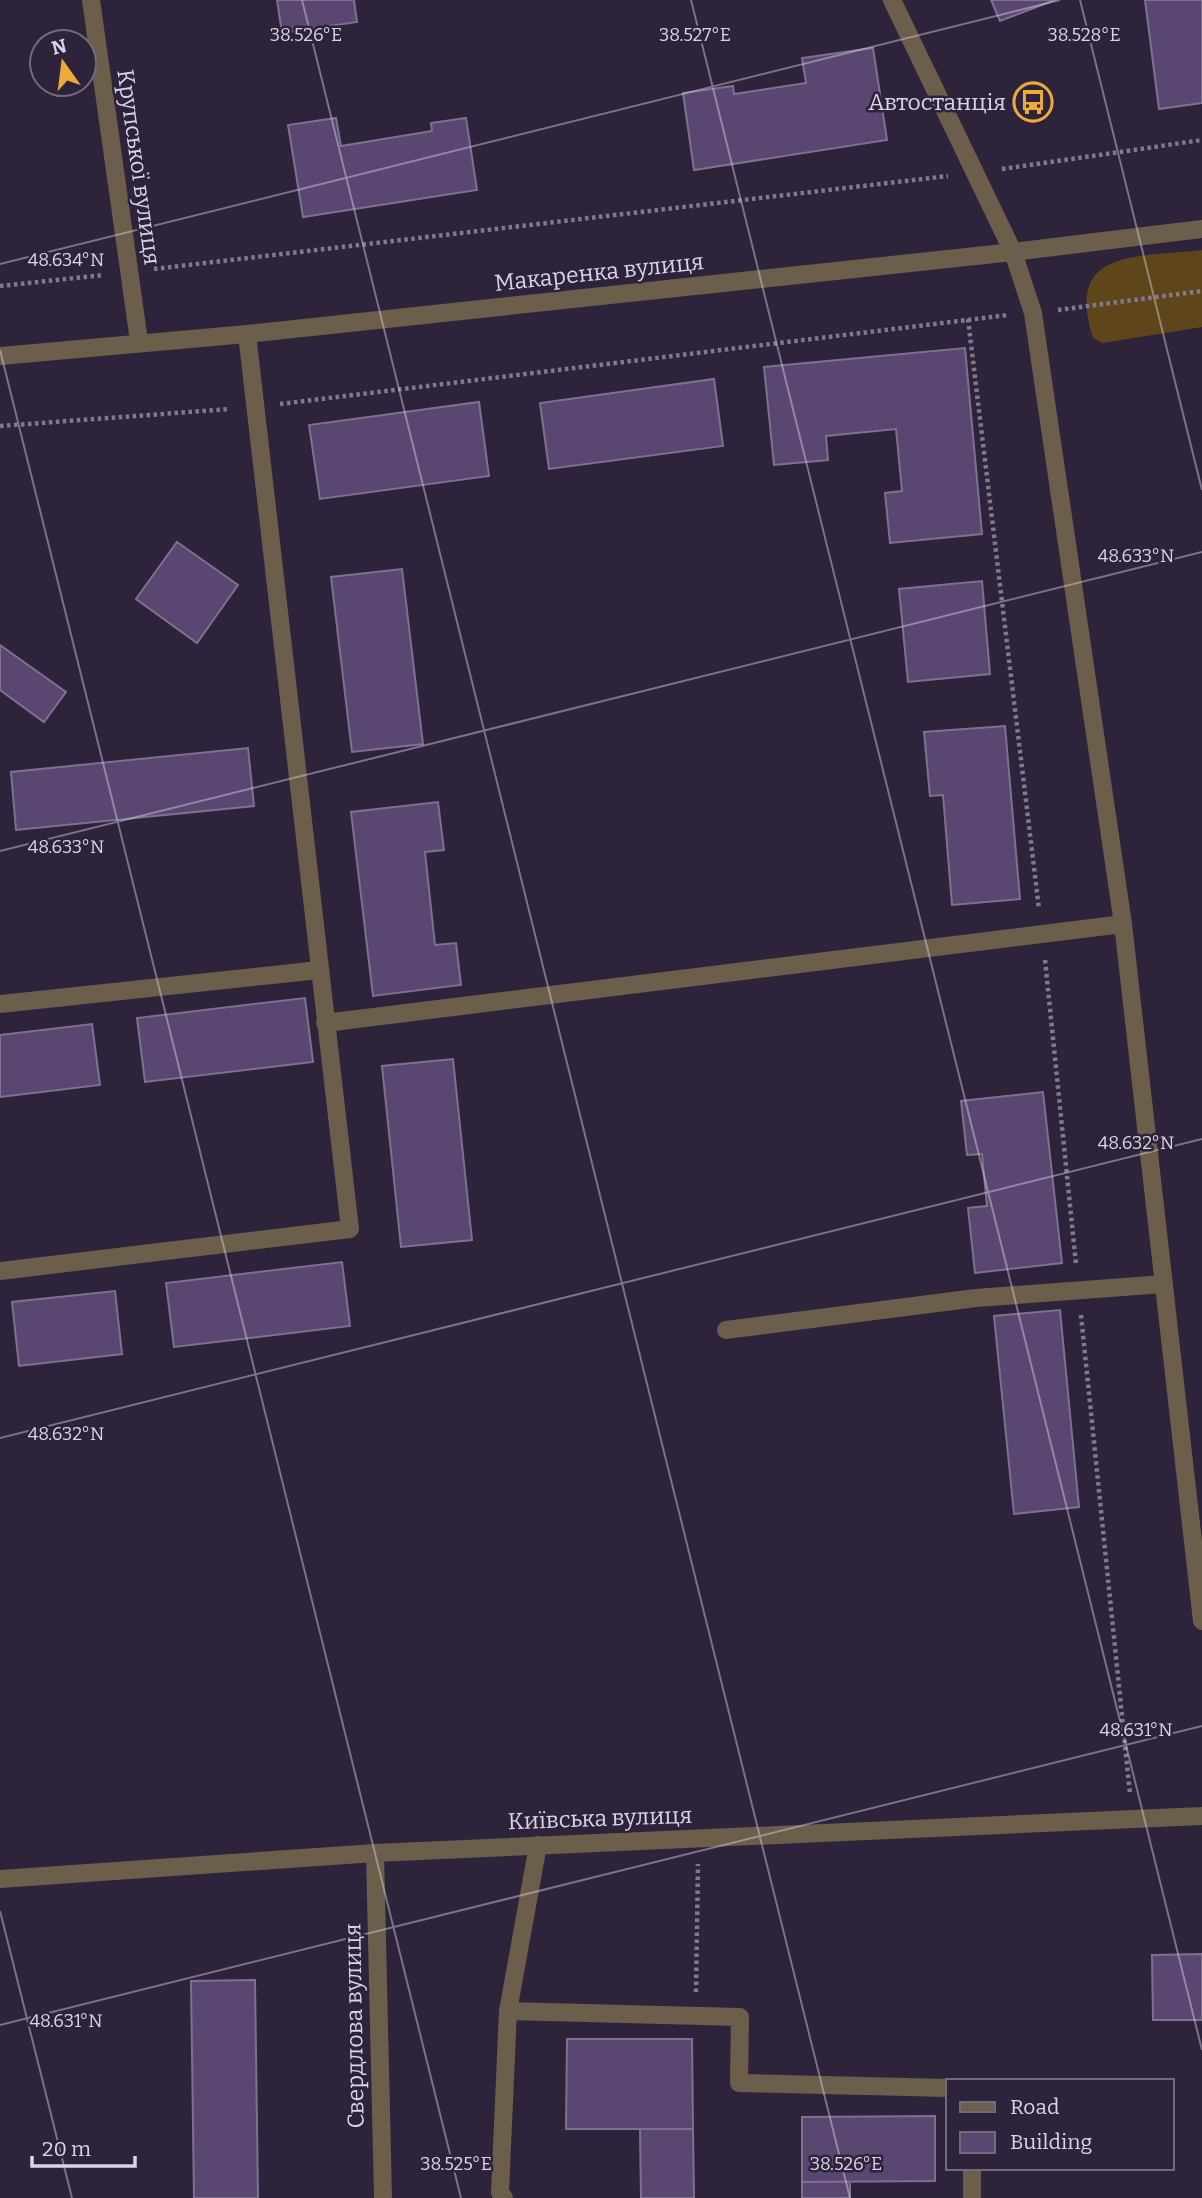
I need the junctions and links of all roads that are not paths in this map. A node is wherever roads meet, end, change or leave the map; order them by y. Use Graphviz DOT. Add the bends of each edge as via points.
graph roads {
  1 [pos="91,0"];
  2 [pos="892,0"];
  3 [pos="1202,229"];
  4 [pos="1013,253"];
  5 [pos="247,334"];
  6 [pos="139,341"];
  7 [pos="0,356"];
  8 [pos="1123,924"];
  9 [pos="319,970"];
  10 [pos="0,1004"];
  11 [pos="325,1023"];
  12 [pos="0,1271"];
  13 [pos="1164,1284"];
  14 [pos="726,1330"];
  15 [pos="1202,1621"];
  16 [pos="1202,1816"];
  17 [pos="538,1846"];
  18 [pos="374,1853"];
  19 [pos="0,1880"];
  20 [pos="508,2011"];
  21 [pos="946,2088"];
  22 [pos="972,2170"];
  23 [pos="383,2198"];
  24 [pos="504,2198"];
  25 [pos="972,2198"];
  1 -- 6 [label="street, Крупської вулиця"];
  2 -- 4 [label="street"];
  3 -- 4 [label="street, Макаренка вулиця"];
  4 -- 5 [label="street, Макаренка вулиця"];
  4 -- 8 [label="street" via="1033,313"];
  5 -- 6 [label="street, Макаренка вулиця"];
  5 -- 9 [label="street"];
  6 -- 7 [label="street, Макаренка вулиця"];
  8 -- 11 [label="street"];
  8 -- 13 [label="street"];
  9 -- 10 [label="street"];
  9 -- 11 [label="street"];
  11 -- 12 [label="street" via="350,1229"];
  13 -- 14 [label="street" via="976,1298"];
  13 -- 15 [label="street"];
  16 -- 17 [label="street, Київська вулиця"];
  17 -- 18 [label="street, Київська вулиця"];
  17 -- 20 [label="street"];
  18 -- 19 [label="street, Київська вулиця"];
  18 -- 23 [label="street, Свердлова вулиця"];
  20 -- 21 [label="street" via="740,2018 739,2084"];
  20 -- 24 [label="street" via="500,2192"];
  22 -- 25 [label="street"];
}
